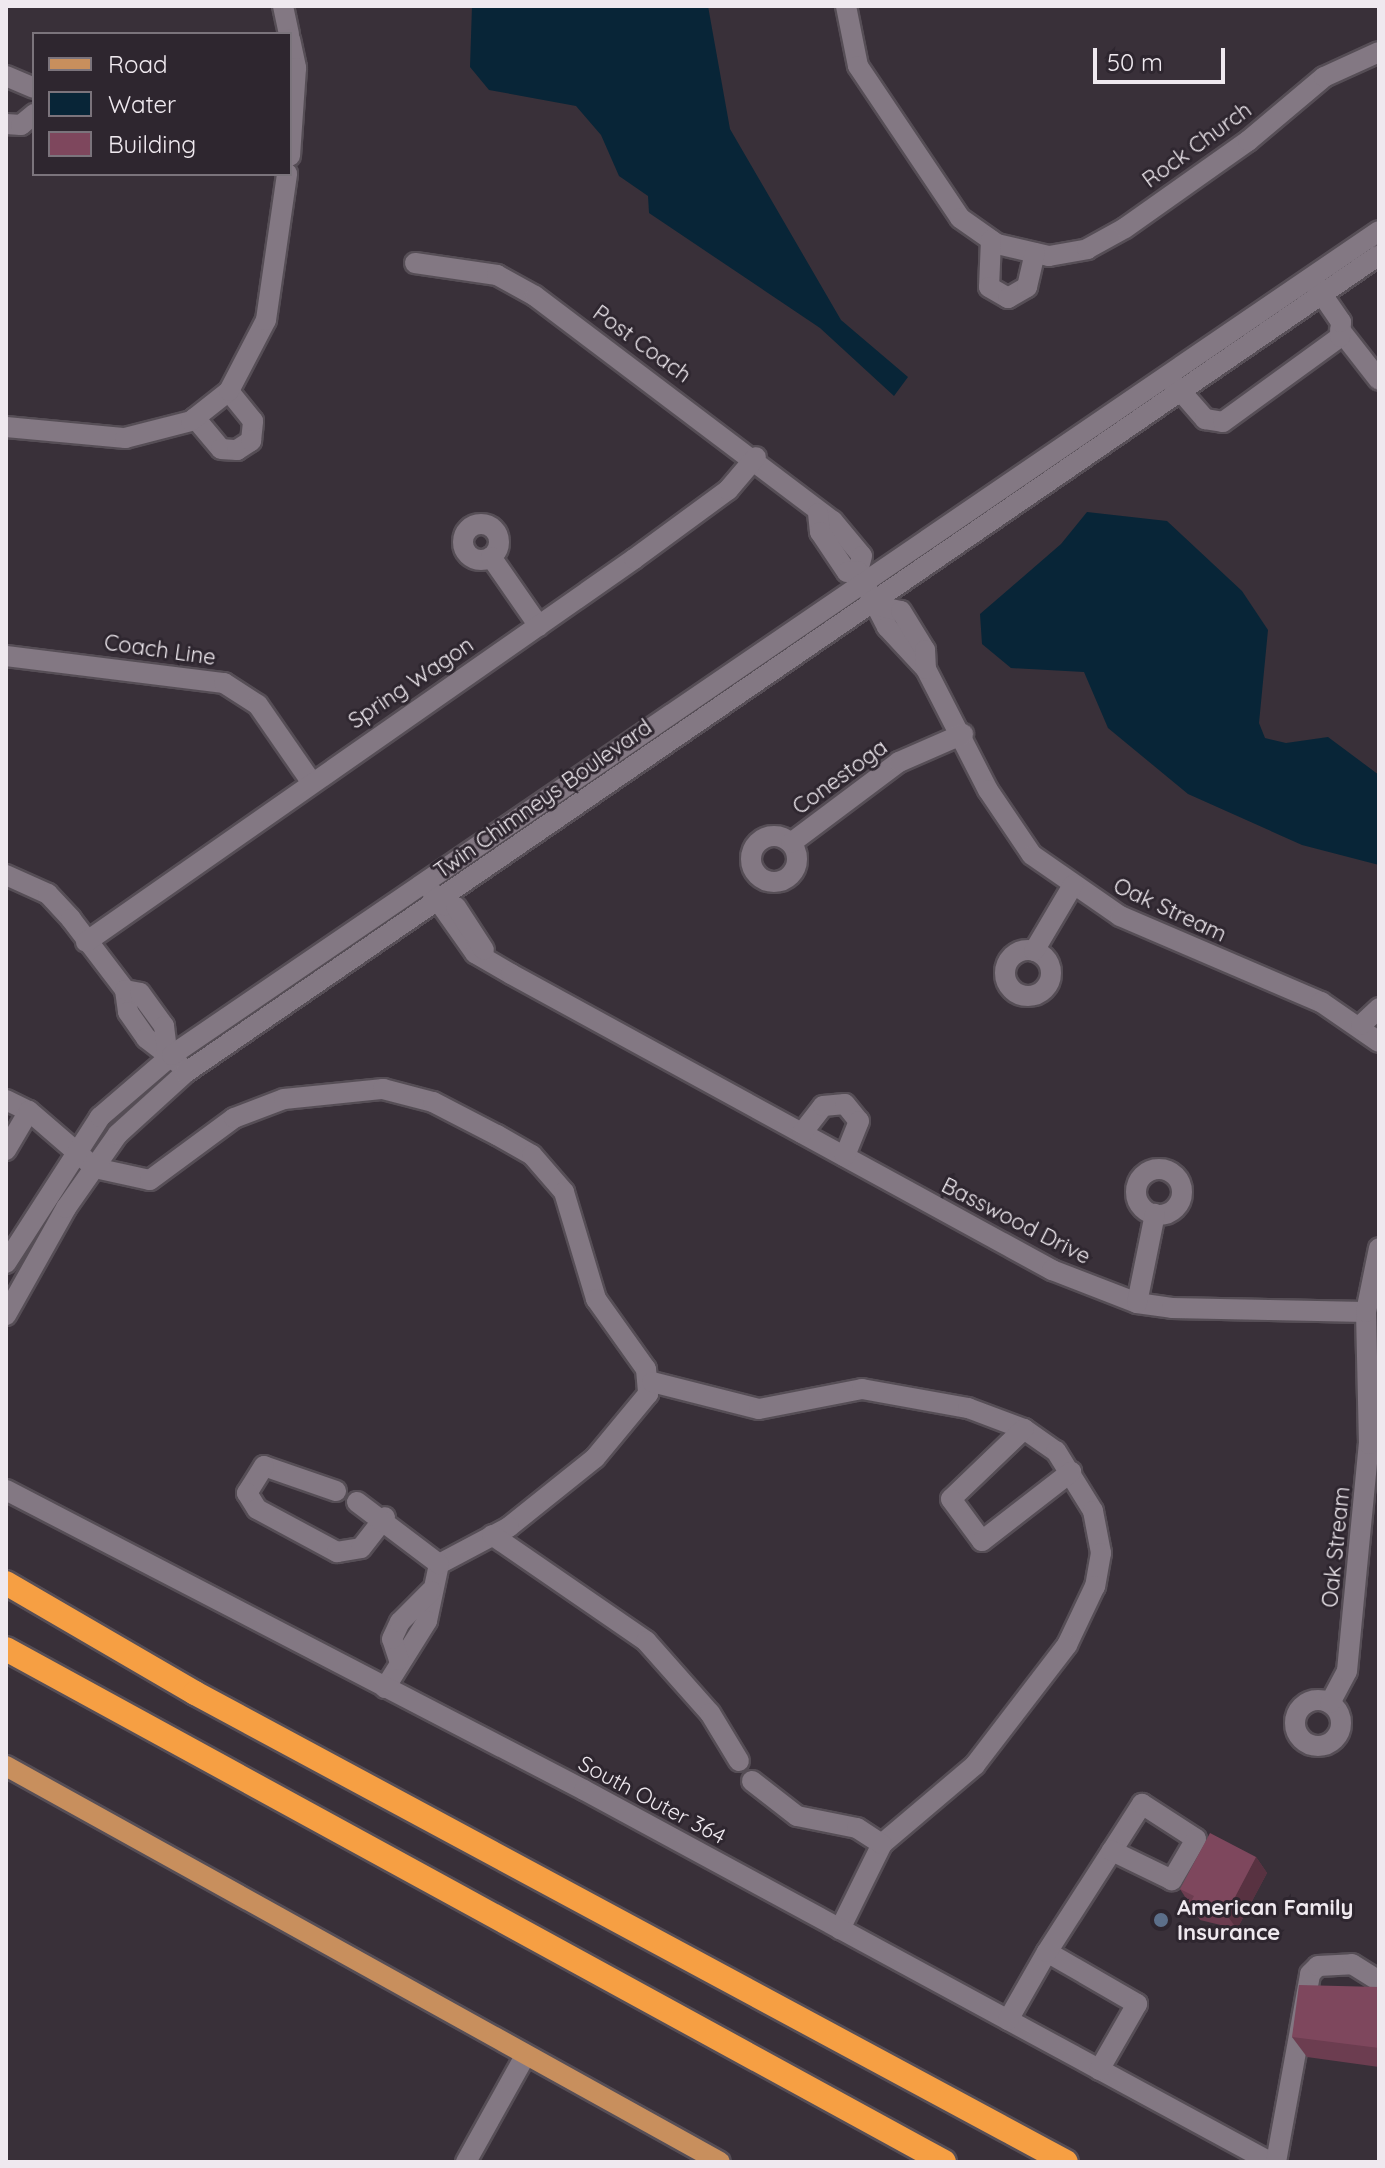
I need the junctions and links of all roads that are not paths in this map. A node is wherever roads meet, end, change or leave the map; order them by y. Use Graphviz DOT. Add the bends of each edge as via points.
graph roads {
  1 [pos="283,6"];
  2 [pos="846,6"];
  3 [pos="289,32"];
  4 [pos="292,47"];
  5 [pos="1379,52"];
  6 [pos="6,76"];
  7 [pos="32,87"];
  8 [pos="32,116"];
  9 [pos="6,124"];
  10 [pos="292,127"];
  11 [pos="287,176"];
  12 [pos="1379,231"];
  13 [pos="991,240"];
  14 [pos="1035,253"];
  15 [pos="1379,255"];
  16 [pos="415,263"];
  17 [pos="1316,285"];
  18 [pos="1340,330"];
  19 [pos="1379,380"];
  20 [pos="1173,383"];
  21 [pos="229,391"];
  22 [pos="195,418"];
  23 [pos="6,427"];
  24 [pos="756,457"];
  25 [pos="491,557"];
  26 [pos="860,574"];
  27 [pos="880,602"];
  28 [pos="539,626"];
  29 [pos="6,656"];
  30 [pos="963,734"];
  31 [pos="310,780"];
  32 [pos="791,843"];
  33 [pos="6,875"];
  34 [pos="425,881"];
  35 [pos="1073,885"];
  36 [pos="441,903"];
  37 [pos="86,942"];
  38 [pos="1034,951"];
  39 [pos="1379,1008"];
  40 [pos="1361,1025"];
  41 [pos="1379,1042"];
  42 [pos="170,1052"];
  43 [pos="185,1073"];
  44 [pos="6,1100"];
  45 [pos="29,1111"];
  46 [pos="802,1133"];
  47 [pos="6,1150"];
  48 [pos="73,1154"];
  49 [pos="845,1156"];
  50 [pos="95,1168"];
  51 [pos="1155,1214"];
  52 [pos="1379,1248"];
  53 [pos="6,1263"];
  54 [pos="15,1279"];
  55 [pos="1137,1303"];
  56 [pos="1366,1312"];
  57 [pos="6,1315"];
  58 [pos="652,1382"];
  59 [pos="1024,1429"];
  60 [pos="1071,1472"];
  61 [pos="6,1490"];
  62 [pos="336,1491"];
  63 [pos="357,1502"];
  64 [pos="385,1517"];
  65 [pos="492,1535"];
  66 [pos="439,1564"];
  67 [pos="6,1583"];
  68 [pos="6,1649"];
  69 [pos="385,1688"];
  70 [pos="1330,1703"];
  71 [pos="739,1761"];
  72 [pos="6,1766"];
  73 [pos="752,1781"];
  74 [pos="882,1844"];
  75 [pos="1112,1851"];
  76 [pos="840,1929"];
  77 [pos="1047,1952"];
  78 [pos="1379,1981"];
  79 [pos="1008,2020"];
  80 [pos="525,2056"];
  81 [pos="1099,2070"];
  82 [pos="466,2162"];
  83 [pos="720,2162"];
  84 [pos="944,2162"];
  85 [pos="1066,2162"];
  86 [pos="1270,2162"];
  87 [pos="1276,2162"];
  1 -- 3 [label="street"];
  2 -- 13 [label="street, Rock Church" via="858,66 875,96 960,218"];
  4 -- 10 [label="street"];
  5 -- 14 [label="street, Rock Church" via="1324,77 1248,141 1115,233 1074,252"];
  6 -- 7 [label="street"];
  8 -- 9 [label="street" via="21,125"];
  11 -- 21 [label="street" via="266,320"];
  12 -- 17 [label="street, Twin Chimneys Boulevard"];
  13 -- 14 [label="street, Rock Church"];
  13 -- 14 [label="street" via="989,287 1008,298 1027,287"];
  15 -- 17 [label="street, Twin Chimneys Boulevard"];
  16 -- 24 [label="street, Post Coach" via="497,275"];
  17 -- 18 [label="street"];
  17 -- 20 [label="street, Twin Chimneys Boulevard"];
  18 -- 19 [label="street"];
  18 -- 20 [label="street" via="1340,337 1223,422 1205,419"];
  20 -- 26 [label="street, Twin Chimneys Boulevard"];
  20 -- 27 [label="street, Twin Chimneys Boulevard"];
  21 -- 22 [label="street"];
  21 -- 22 [label="street" via="253,421 251,441 237,450 221,449"];
  22 -- 23 [label="street" via="125,438"];
  24 -- 26 [label="street, Post Coach" via="818,513 820,532 847,572"];
  24 -- 28 [label="street, Spring Wagon" via="728,490"];
  25 -- 28 [label="street"];
  26 -- 27 [label="street, Oak Stream"];
  26 -- 34 [label="street, Twin Chimneys Boulevard"];
  27 -- 30 [label="street, Oak Stream" via="901,611"];
  27 -- 36 [label="street, Twin Chimneys Boulevard"];
  28 -- 31 [label="street, Spring Wagon"];
  29 -- 31 [label="street, Coach Line" via="224,683 258,705"];
  30 -- 32 [label="street, Conestoga" via="899,762"];
  30 -- 35 [label="street, Oak Stream" via="1023,844"];
  31 -- 37 [label="street, Spring Wagon"];
  33 -- 37 [label="street" via="48,894"];
  34 -- 36 [label="street, Basswood Drive"];
  34 -- 42 [label="street, Twin Chimneys Boulevard"];
  35 -- 38 [label="street"];
  35 -- 40 [label="street, Oak Stream" via="1120,916"];
  36 -- 43 [label="street, Twin Chimneys Boulevard"];
  36 -- 46 [label="street, Basswood Drive" via="475,953"];
  37 -- 42 [label="street" via="125,990 140,993 164,1026"];
  39 -- 40 [label="street"];
  40 -- 41 [label="street, Oak Stream"];
  42 -- 43 [label="street"];
  42 -- 48 [label="street, Twin Chimneys Boulevard" via="100,1117"];
  43 -- 50 [label="street, Twin Chimneys Boulevard" via="118,1134"];
  44 -- 45 [label="street"];
  45 -- 47 [label="street"];
  45 -- 48 [label="street"];
  46 -- 49 [label="street, Basswood Drive"];
  46 -- 49 [label="street" via="823,1106 845,1104 859,1121"];
  48 -- 50 [label="street"];
  48 -- 53 [label="street, Twin Chimneys Boulevard"];
  49 -- 55 [label="street, Basswood Drive" via="1052,1270"];
  50 -- 54 [label="street, Twin Chimneys Boulevard"];
  50 -- 58 [label="street" via="122,1179 150,1180 234,1118 284,1099 383,1089 433,1102 532,1155 550,1174 575,1216 596,1299"];
  51 -- 55 [label="street"];
  52 -- 56 [label="street, Oak Stream"];
  54 -- 57 [label="street, Twin Chimneys Boulevard"];
  55 -- 56 [label="street, Basswood Drive"];
  56 -- 70 [label="street, Oak Stream" via="1366,1493 1347,1671"];
  58 -- 59 [label="street" via="759,1409 862,1389 899,1391"];
  58 -- 65 [label="street" via="595,1458"];
  59 -- 60 [label="street"];
  59 -- 60 [label="street" via="951,1499 982,1541"];
  60 -- 74 [label="street" via="1093,1511 1101,1553 1085,1615 995,1742"];
  61 -- 69 [label="street, South Outer 364"];
  62 -- 64 [label="street" via="264,1466 247,1493 257,1509 337,1552 361,1548"];
  63 -- 64 [label="street"];
  64 -- 66 [label="street"];
  65 -- 66 [label="street"];
  65 -- 71 [label="street" via="646,1641 710,1713"];
  66 -- 69 [label="street" via="431,1591 400,1622 392,1639 399,1660"];
  67 -- 85 [label="highway" via="195,1693"];
  68 -- 84 [label="highway"];
  69 -- 76 [label="street, South Outer 364"];
  72 -- 80 [label="main road"];
  73 -- 74 [label="street" via="797,1816 857,1828"];
  74 -- 76 [label="street"];
  75 -- 77 [label="street"];
  76 -- 79 [label="street, South Outer 364"];
  77 -- 79 [label="street"];
  77 -- 81 [label="street" via="1137,2004"];
  78 -- 87 [label="street" via="1335,1963 1310,1974"];
  79 -- 81 [label="street, South Outer 364"];
  80 -- 82 [label="street"];
  80 -- 83 [label="main road"];
  81 -- 86 [label="street, South Outer 364"];
}
